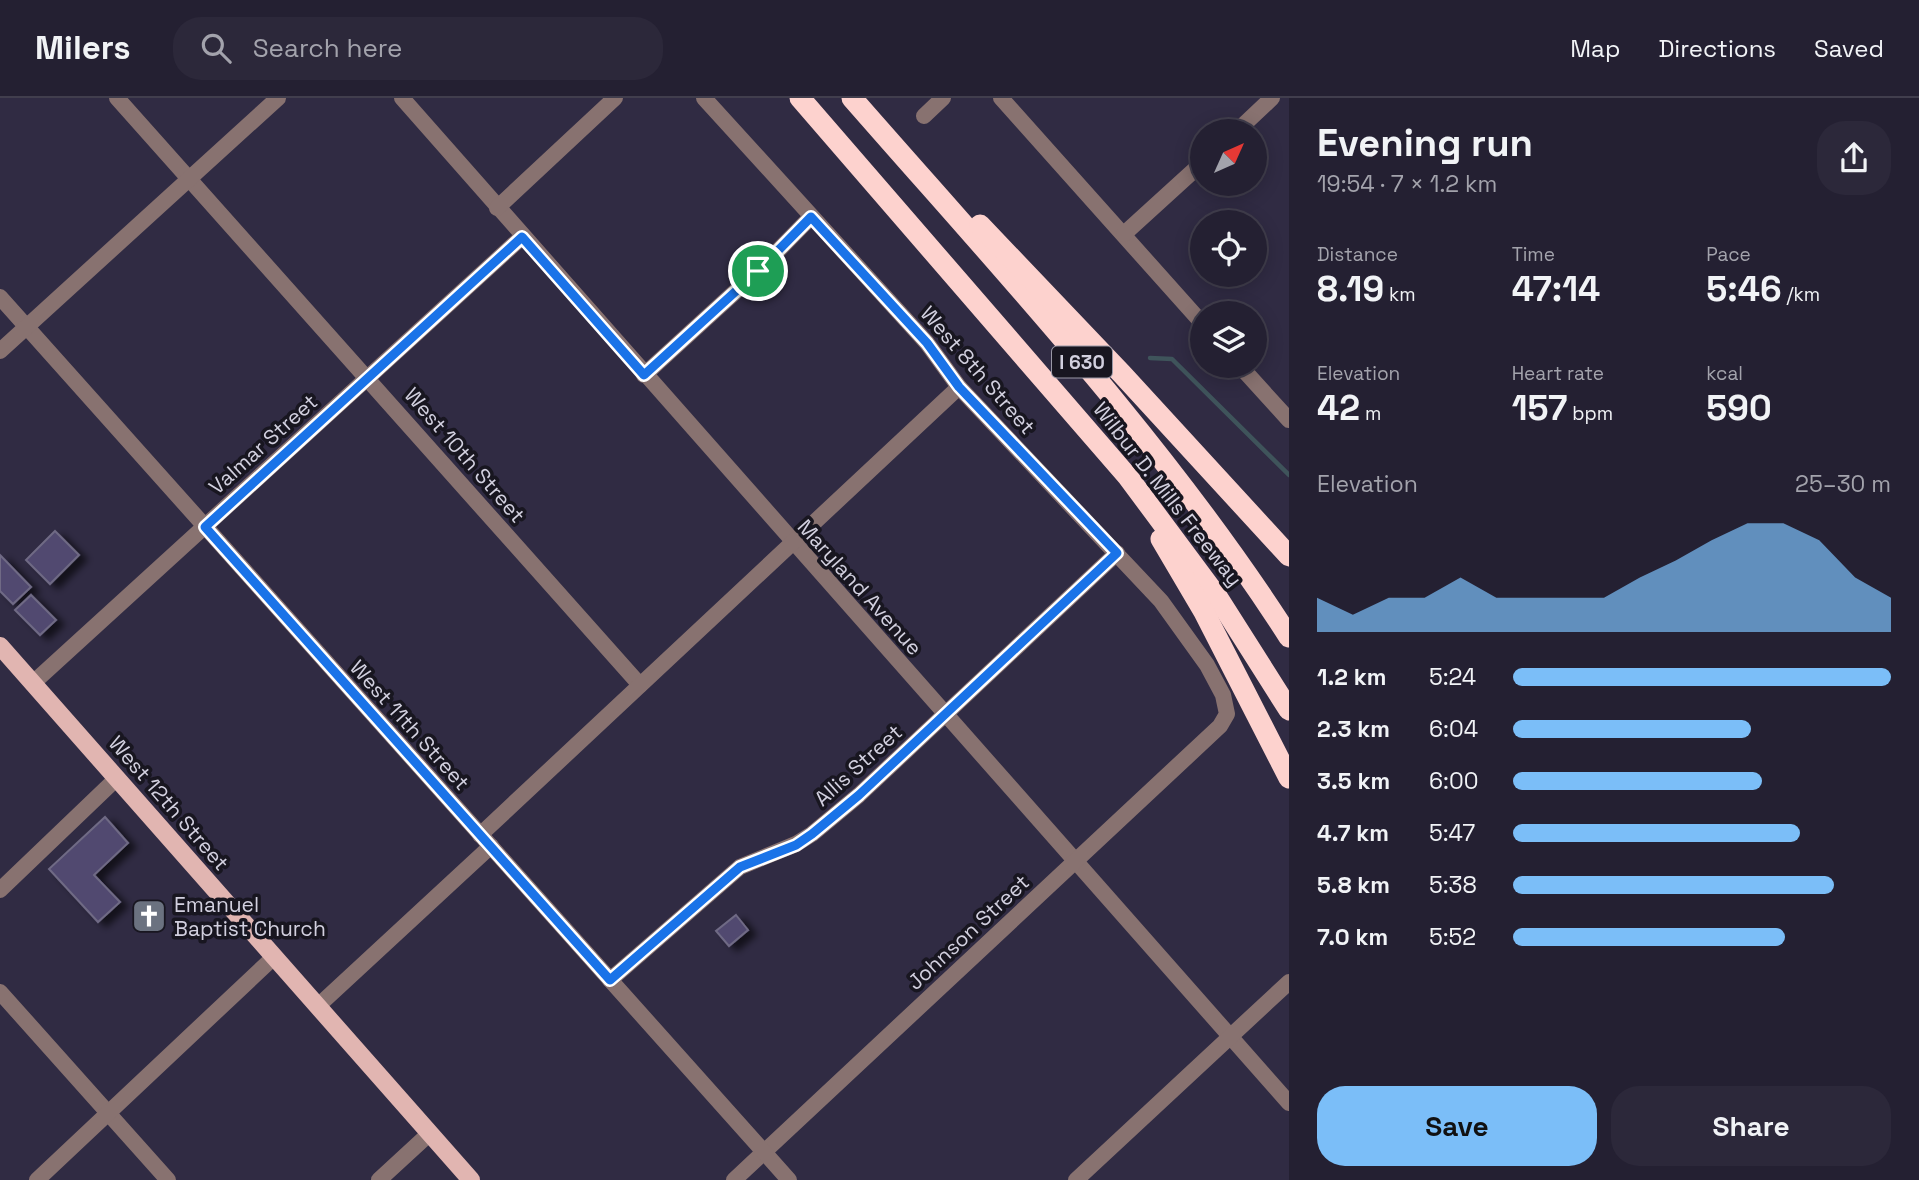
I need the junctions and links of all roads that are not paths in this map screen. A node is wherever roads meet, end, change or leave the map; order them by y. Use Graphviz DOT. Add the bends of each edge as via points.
graph roads {
  1 [pos="117,98"];
  2 [pos="278,98"];
  3 [pos="402,98"];
  4 [pos="615,98"];
  5 [pos="704,98"];
  6 [pos="800,98"];
  7 [pos="943,98"];
  8 [pos="1000,98"];
  9 [pos="1272,98"];
  10 [pos="854,100"];
  11 [pos="924,116"];
  12 [pos="1250,119"];
  13 [pos="1190,174"];
  14 [pos="190,177"];
  15 [pos="497,208"];
  16 [pos="811,217"];
  17 [pos="1124,234"];
  18 [pos="522,237"];
  19 [pos="0,297"];
  20 [pos="1190,309"];
  21 [pos="26,326"];
  22 [pos="0,351"];
  23 [pos="644,375"];
  24 [pos="368,377"];
  25 [pos="1251,378"];
  26 [pos="959,387"];
  27 [pos="1289,420"];
  28 [pos="1093,435"];
  29 [pos="205,527"];
  30 [pos="793,543"];
  31 [pos="1117,553"];
  32 [pos="1289,556"];
  33 [pos="1289,637"];
  34 [pos="0,646"];
  35 [pos="33,683"];
  36 [pos="640,685"];
  37 [pos="1289,710"];
  38 [pos="945,714"];
  39 [pos="1227,714"];
  40 [pos="117,778"];
  41 [pos="1289,778"];
  42 [pos="485,841"];
  43 [pos="1075,862"];
  44 [pos="0,890"];
  45 [pos="274,957"];
  46 [pos="610,980"];
  47 [pos="1289,982"];
  48 [pos="0,992"];
  49 [pos="318,1006"];
  50 [pos="1230,1037"];
  51 [pos="1289,1103"];
  52 [pos="107,1111"];
  53 [pos="430,1133"];
  54 [pos="765,1153"];
  55 [pos="37,1180"];
  56 [pos="168,1180"];
  57 [pos="379,1180"];
  58 [pos="471,1180"];
  59 [pos="734,1180"];
  60 [pos="789,1180"];
  61 [pos="1076,1180"];
  1 -- 14 [label="street, West 10th Street"];
  2 -- 14 [label="street"];
  3 -- 15 [label="street, Maryland Avenue"];
  4 -- 15 [label="street"];
  5 -- 16 [label="street, West 8th Street"];
  6 -- 28 [label="highway, Wilbur D. Mills Freeway / I 630"];
  7 -- 11 [label="street"];
  8 -- 17 [label="street"];
  9 -- 12 [label="street"];
  10 -- 32 [label="highway" via="1029,274"];
  10 -- 33 [label="highway, Wilbur D. Mills Freeway / I 630" via="1151,443"];
  13 -- 17 [label="street"];
  14 -- 21 [label="street"];
  14 -- 24 [label="street, West 10th Street"];
  15 -- 18 [label="street, Maryland Avenue"];
  16 -- 23 [label="street"];
  16 -- 26 [label="street, West 8th Street" via="927,343"];
  17 -- 20 [label="street"];
  18 -- 23 [label="street, Maryland Avenue"];
  18 -- 24 [label="street, Valmar Street"];
  19 -- 21 [label="street, West 11th Street"];
  21 -- 22 [label="street"];
  21 -- 29 [label="street, West 11th Street"];
  23 -- 30 [label="street, Maryland Avenue"];
  24 -- 29 [label="street, Valmar Street"];
  24 -- 36 [label="street, West 10th Street"];
  25 -- 27 [label="street"];
  26 -- 30 [label="street"];
  26 -- 31 [label="street, West 8th Street"];
  28 -- 37 [label="highway, Wilbur D. Mills Freeway / I 630" via="1210,587"];
  28 -- 41 [label="highway" via="1204,612"];
  29 -- 35 [label="street, Valmar Street"];
  29 -- 42 [label="street, West 11th Street"];
  30 -- 36 [label="street"];
  30 -- 38 [label="street, Maryland Avenue"];
  31 -- 38 [label="street, Allis Street"];
  31 -- 39 [label="street, West 8th Street" via="1185,632 1223,695"];
  34 -- 35 [label="main road, West 12th Street"];
  35 -- 40 [label="main road, West 12th Street"];
  36 -- 42 [label="street"];
  38 -- 43 [label="street, Maryland Avenue"];
  38 -- 46 [label="street, Allis Street" via="812,834 740,867"];
  39 -- 43 [label="street, Johnson Street" via="1220,726"];
  40 -- 44 [label="street"];
  40 -- 45 [label="main road, West 12th Street"];
  42 -- 46 [label="street, West 11th Street"];
  42 -- 49 [label="street"];
  43 -- 50 [label="street, Maryland Avenue"];
  43 -- 54 [label="street, Johnson Street"];
  45 -- 49 [label="main road, West 12th Street"];
  45 -- 52 [label="street"];
  46 -- 54 [label="street, West 11th Street"];
  47 -- 50 [label="street"];
  48 -- 52 [label="street"];
  49 -- 53 [label="main road, West 12th Street"];
  50 -- 51 [label="street, Maryland Avenue"];
  50 -- 61 [label="street"];
  52 -- 55 [label="street"];
  52 -- 56 [label="street"];
  53 -- 57 [label="street"];
  53 -- 58 [label="main road, West 12th Street"];
  54 -- 59 [label="street, Johnson Street"];
  54 -- 60 [label="street, West 11th Street"];
}
